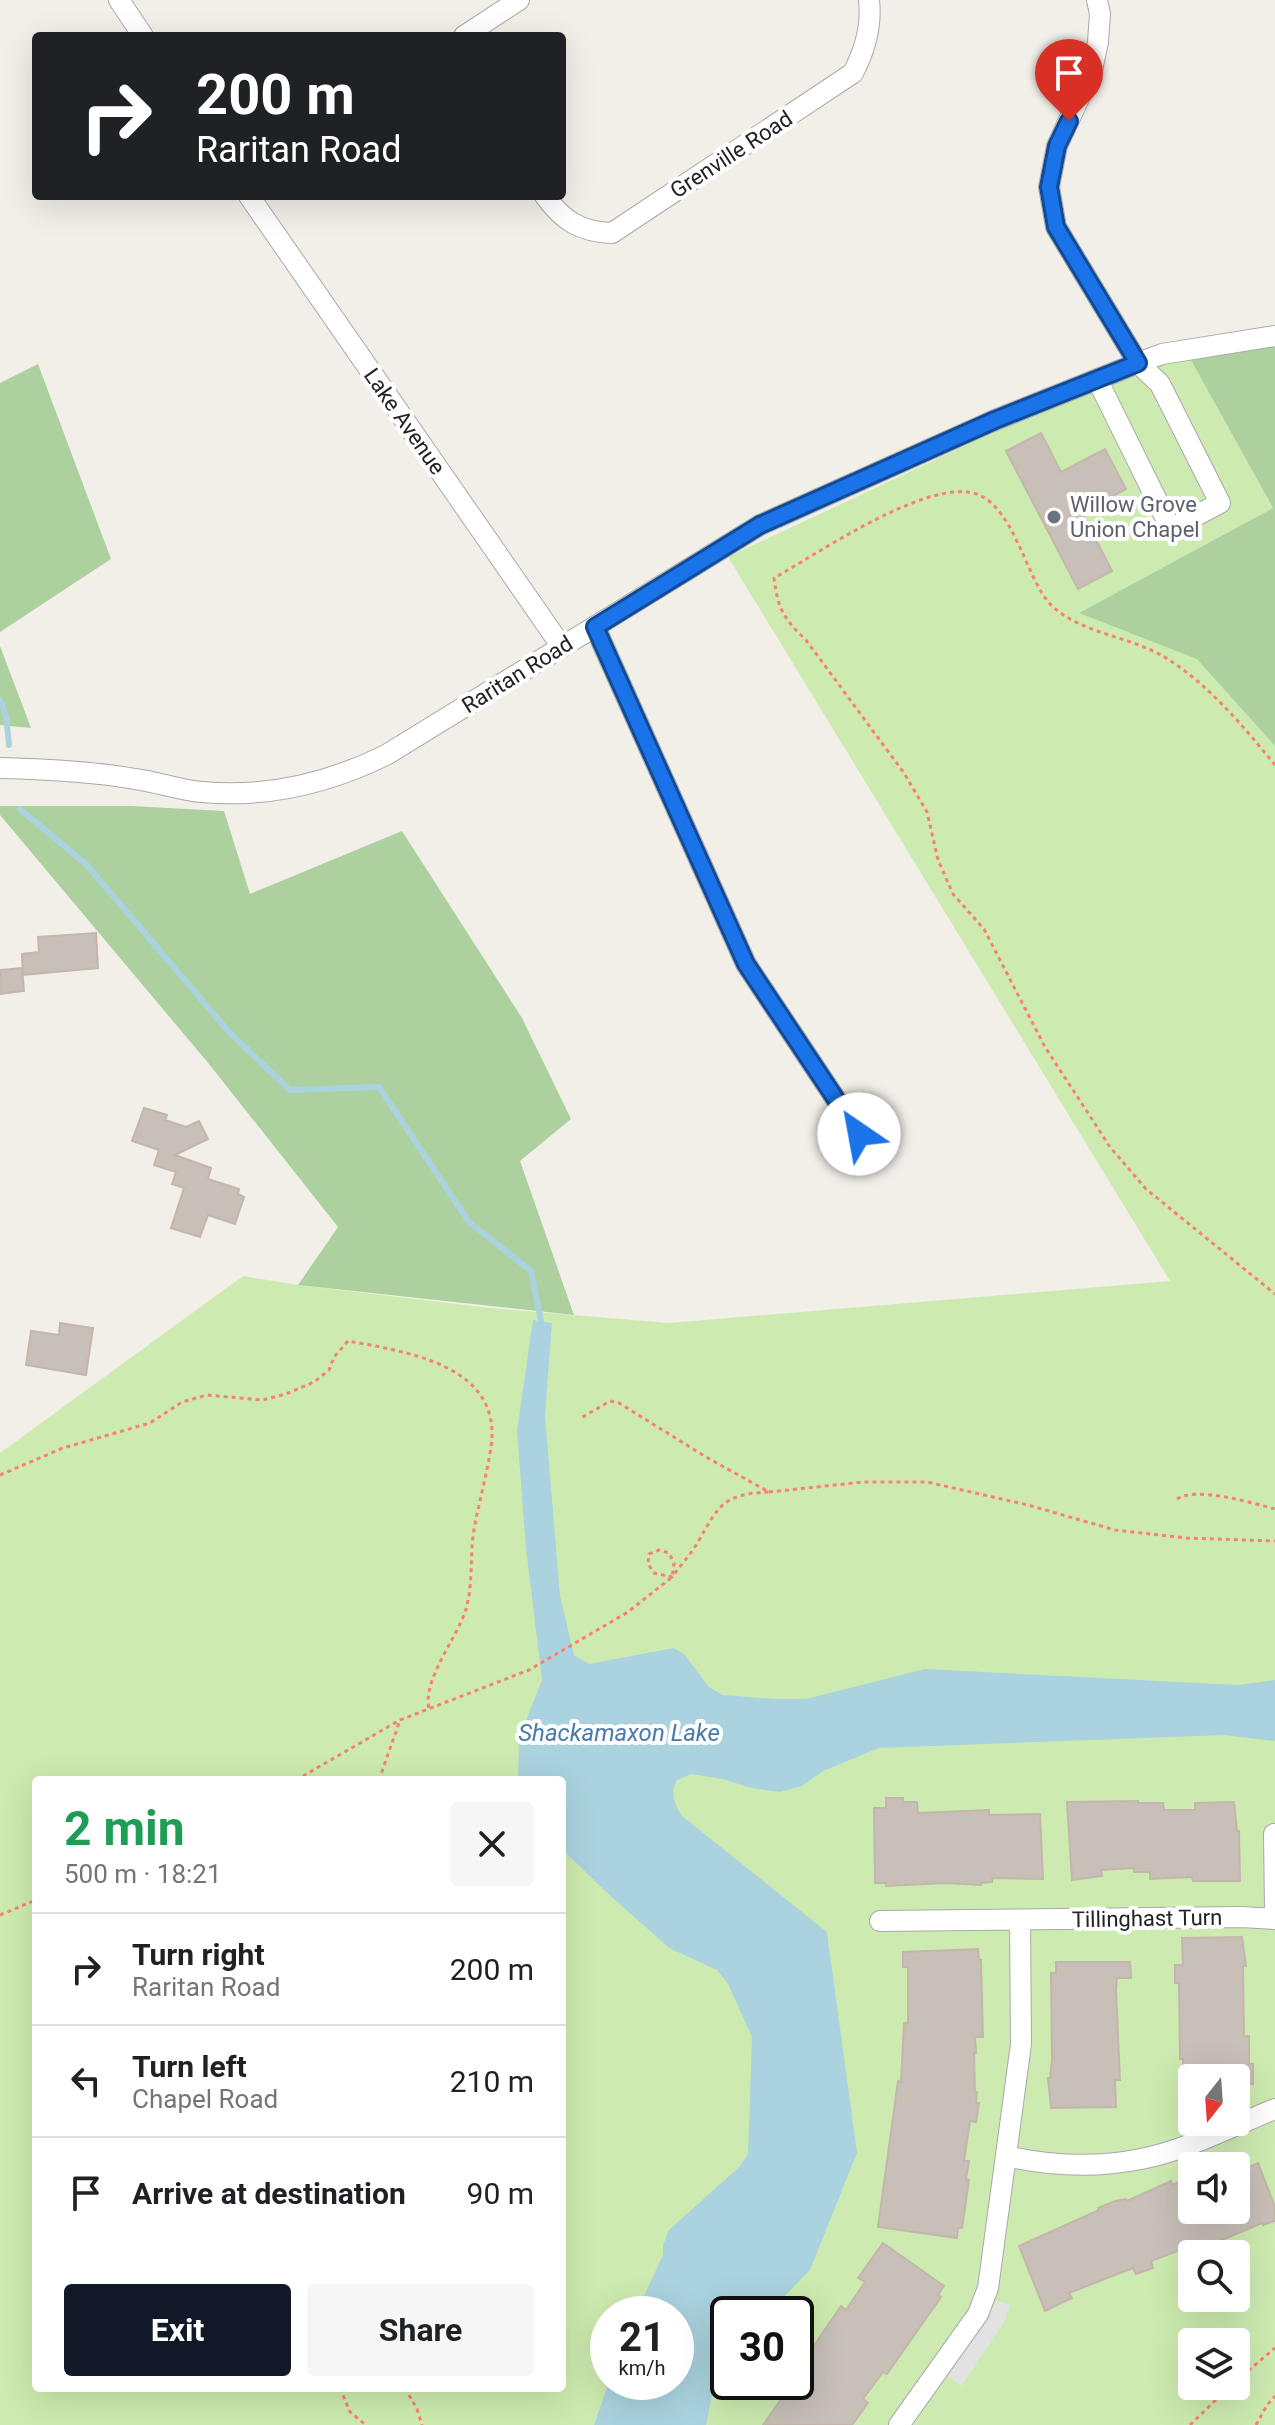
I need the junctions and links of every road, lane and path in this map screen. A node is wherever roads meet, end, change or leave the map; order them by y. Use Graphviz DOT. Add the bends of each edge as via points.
graph roads {
  1 [pos="119,0"];
  2 [pos="519,0"];
  3 [pos="869,0"];
  4 [pos="1097,0"];
  5 [pos="140,32"];
  6 [pos="470,32"];
  7 [pos="252,200"];
  8 [pos="548,200"];
  9 [pos="1275,336"];
  10 [pos="1138,363"];
  11 [pos="1097,379"];
  12 [pos="595,627"];
  13 [pos="562,647"];
  14 [pos="1275,765"];
  15 [pos="0,768"];
  16 [pos="859,1134"];
  17 [pos="1275,1294"];
  18 [pos="581,1418"];
  19 [pos="0,1475"];
  20 [pos="769,1492"];
  21 [pos="1177,1499"];
  22 [pos="1275,1509"];
  23 [pos="1275,1541"];
  24 [pos="672,1577"];
  25 [pos="429,1710"];
  26 [pos="400,1720"];
  27 [pos="303,1776"];
  28 [pos="380,1776"];
  29 [pos="1274,1834"];
  30 [pos="32,1902"];
  31 [pos="1275,1910"];
  32 [pos="0,1915"];
  33 [pos="1275,1919"];
  34 [pos="880,1921"];
  35 [pos="1020,1921"];
  36 [pos="1275,2109"];
  37 [pos="1006,2156"];
  38 [pos="1275,2348"];
  39 [pos="1250,2369"];
  40 [pos="342,2392"];
  41 [pos="407,2392"];
  42 [pos="1275,2396"];
  43 [pos="1216,2400"];
  44 [pos="366,2425"];
  45 [pos="422,2425"];
  46 [pos="899,2425"];
  47 [pos="1190,2425"];
  48 [pos="1256,2425"];
  1 -- 5 [label="street"];
  2 -- 6 [label="street"];
  3 -- 8 [label="street, Grenville Road" via="866,40 853,73 612,233 569,224"];
  4 -- 10 [label="street" via="1092,70 1057,146 1049,187 1056,227"];
  7 -- 13 [label="street, Lake Avenue"];
  9 -- 10 [label="street, Raritan Road" via="1162,354"];
  10 -- 11 [label="street, Raritan Road"];
  10 -- 11 [label="street" via="1160,384 1220,503 1171,529"];
  11 -- 12 [label="street, Raritan Road" via="760,525"];
  12 -- 13 [label="street, Raritan Road"];
  12 -- 16 [label="street" via="746,964"];
  13 -- 15 [label="street, Raritan Road" via="386,755 302,786 269,792 201,792 136,779"];
  14 -- 17 [label="path" via="1203,687 1161,655 1068,617 1049,603 1011,531 983,497 943,493 916,502 774,578 778,604 791,626 904,773 927,812 938,860 953,894 984,929 1045,1047 1110,1147 1146,1189"];
  18 -- 20 [label="path" via="610,1401 619,1403"];
  19 -- 25 [label="path" via="63,1448 150,1423 182,1402 207,1395 262,1400 286,1394 329,1370 348,1341 441,1363 463,1374 484,1404 491,1446 472,1538 466,1609 432,1681"];
  20 -- 23 [label="path" via="863,1482 927,1482 1115,1530"];
  20 -- 24 [label="path" via="728,1500"];
  21 -- 22 [label="path" via="1186,1493 1210,1495"];
  24 -- 24 [label="path" via="669,1553 649,1554 654,1573"];
  24 -- 25 [label="path" via="628,1612 529,1670"];
  25 -- 26 [label="path"];
  26 -- 27 [label="path"];
  26 -- 28 [label="path"];
  29 -- 31 [label="street"];
  30 -- 32 [label="path"];
  33 -- 35 [label="street, Tillinghast Turn"];
  34 -- 35 [label="street, Tillinghast Turn"];
  35 -- 37 [label="street" via="1021,2044"];
  36 -- 37 [label="street" via="1145,2159 1073,2165"];
  37 -- 46 [label="street" via="985,2298"];
  38 -- 39 [label="path"];
  40 -- 44 [label="path" via="350,2412"];
  41 -- 45 [label="path"];
  42 -- 48 [label="path"];
  43 -- 47 [label="path"];
}
